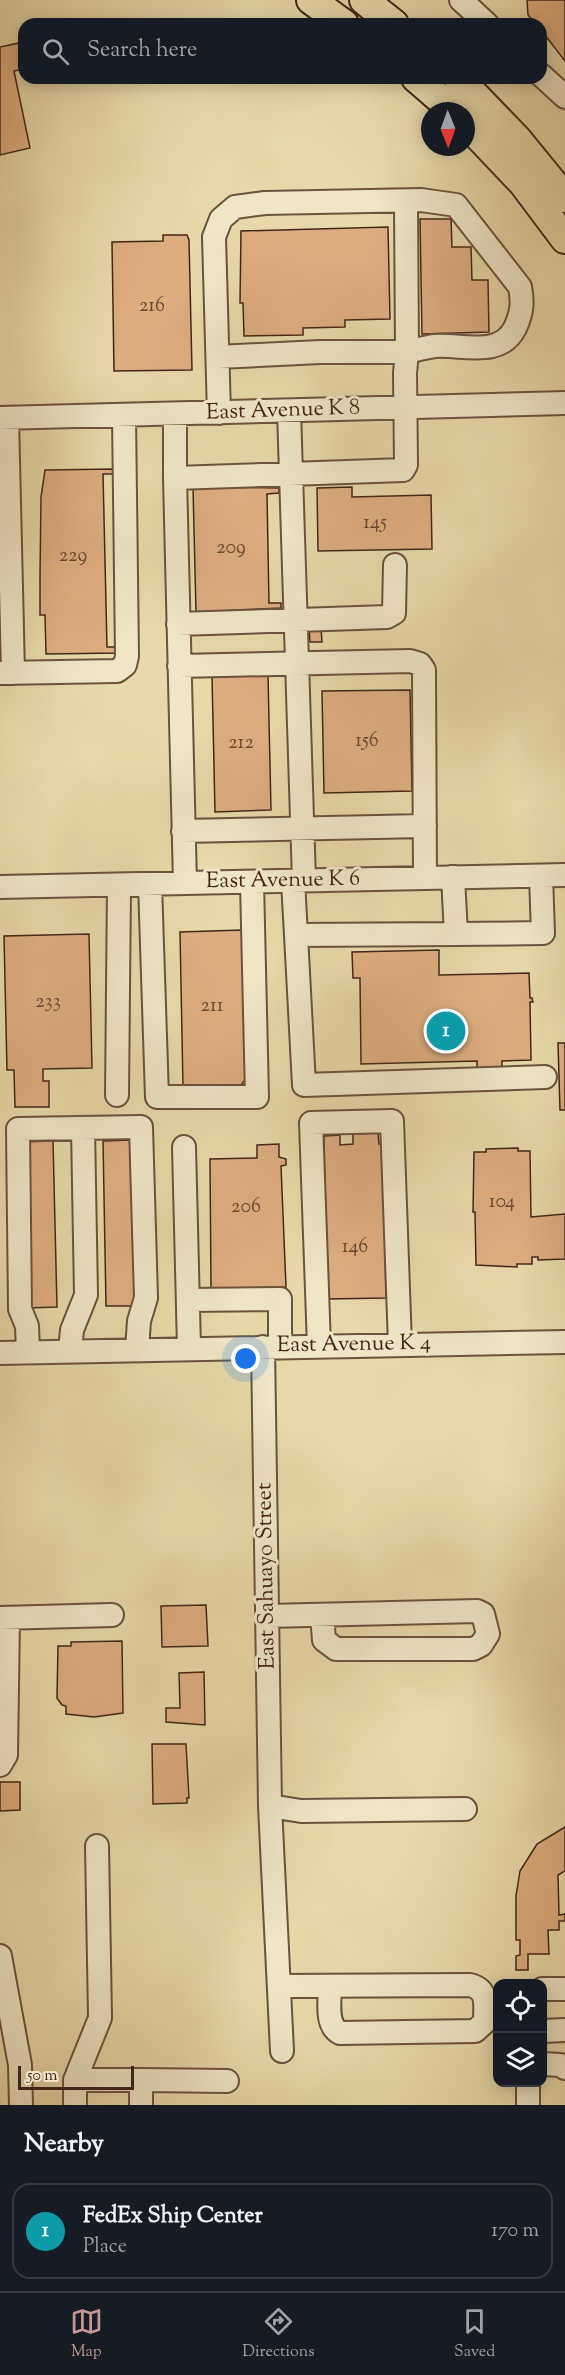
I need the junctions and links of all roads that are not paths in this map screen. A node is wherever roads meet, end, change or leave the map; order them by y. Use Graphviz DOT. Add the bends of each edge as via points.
graph roads {
  1 [pos="311,0"];
  2 [pos="461,0"];
  3 [pos="336,18"];
  4 [pos="480,18"];
  5 [pos="547,80"];
  6 [pos="424,84"];
  7 [pos="464,84"];
  8 [pos="565,97"];
  9 [pos="443,102"];
  10 [pos="475,132"];
  11 [pos="565,198"];
  12 [pos="406,201"];
  13 [pos="565,239"];
  14 [pos="407,352"];
  15 [pos="218,357"];
  16 [pos="565,403"];
  17 [pos="405,408"];
  18 [pos="289,411"];
  19 [pos="219,413"];
  20 [pos="175,414"];
  21 [pos="124,415"];
  22 [pos="4,418"];
  23 [pos="291,475"];
  24 [pos="175,478"];
  25 [pos="395,565"];
  26 [pos="295,621"];
  27 [pos="178,624"];
  28 [pos="297,664"];
  29 [pos="179,666"];
  30 [pos="7,673"];
  31 [pos="425,826"];
  32 [pos="302,828"];
  33 [pos="183,831"];
  34 [pos="541,876"];
  35 [pos="453,877"];
  36 [pos="426,878"];
  37 [pos="565,880"];
  38 [pos="299,881"];
  39 [pos="252,882"];
  40 [pos="184,883"];
  41 [pos="150,884"];
  42 [pos="118,885"];
  43 [pos="0,887"];
  44 [pos="456,934"];
  45 [pos="296,935"];
  46 [pos="545,1077"];
  47 [pos="117,1095"];
  48 [pos="83,1128"];
  49 [pos="184,1147"];
  50 [pos="188,1300"];
  51 [pos="565,1342"];
  52 [pos="400,1345"];
  53 [pos="319,1346"];
  54 [pos="272,1347"];
  55 [pos="189,1348"];
  56 [pos="137,1350"];
  57 [pos="70,1351"];
  58 [pos="28,1352"];
  59 [pos="0,1353"];
  60 [pos="322,1614"];
  61 [pos="112,1615"];
  62 [pos="267,1617"];
  63 [pos="4,1618"];
  64 [pos="0,1765"];
  65 [pos="270,1806"];
  66 [pos="465,1809"];
  67 [pos="98,1846"];
  68 [pos="0,1956"];
  69 [pos="279,1986"];
  70 [pos="330,1986"];
  71 [pos="547,1989"];
  72 [pos="565,1989"];
  73 [pos="490,2026"];
  74 [pos="565,2030"];
  75 [pos="547,2031"];
  76 [pos="282,2051"];
  77 [pos="547,2064"];
  78 [pos="565,2068"];
  79 [pos="75,2080"];
  80 [pos="141,2080"];
  81 [pos="227,2081"];
  82 [pos="21,2105"];
  83 [pos="75,2105"];
  84 [pos="141,2105"];
  1 -- 3 [label="main road"];
  2 -- 4 [label="street"];
  5 -- 8 [label="street"];
  6 -- 9 [label="main road"];
  7 -- 11 [label="main road" via="518,139"];
  10 -- 13 [label="main road" via="523,183"];
  12 -- 14 [label="street"];
  12 -- 14 [label="street" via="456,205 520,287 523,304 511,336 497,347 434,346"];
  12 -- 15 [label="street" via="235,207 221,219 214,237"];
  14 -- 15 [label="street"];
  14 -- 17 [label="street"];
  15 -- 19 [label="street"];
  16 -- 17 [label="street, East Avenue K 8"];
  17 -- 18 [label="street, East Avenue K 8"];
  17 -- 23 [label="street" via="406,465 402,470"];
  18 -- 19 [label="street, East Avenue K 8"];
  18 -- 23 [label="street"];
  19 -- 20 [label="street, East Avenue K 8"];
  20 -- 21 [label="street, East Avenue K 8"];
  20 -- 24 [label="street"];
  21 -- 22 [label="street, East Avenue K 8"];
  21 -- 30 [label="street" via="125,665 117,671"];
  22 -- 30 [label="street"];
  23 -- 24 [label="street"];
  23 -- 26 [label="street"];
  24 -- 27 [label="street"];
  25 -- 26 [label="street" via="394,613 387,617"];
  26 -- 27 [label="street"];
  26 -- 28 [label="street"];
  27 -- 29 [label="street"];
  28 -- 29 [label="street"];
  28 -- 31 [label="street" via="420,664 424,670"];
  28 -- 32 [label="street"];
  29 -- 33 [label="street"];
  31 -- 32 [label="street"];
  31 -- 36 [label="street"];
  32 -- 33 [label="street"];
  32 -- 38 [label="street"];
  33 -- 40 [label="street"];
  34 -- 35 [label="street, East Avenue K 6"];
  34 -- 37 [label="street, East Avenue K 6"];
  34 -- 44 [label="street" via="543,933"];
  35 -- 36 [label="street, East Avenue K 6"];
  35 -- 44 [label="street"];
  36 -- 38 [label="street, East Avenue K 6"];
  38 -- 39 [label="street, East Avenue K 6"];
  38 -- 45 [label="street"];
  39 -- 40 [label="street, East Avenue K 6"];
  39 -- 41 [label="street" via="256,1097 157,1097"];
  40 -- 41 [label="street, East Avenue K 6"];
  41 -- 42 [label="street, East Avenue K 6"];
  42 -- 43 [label="street, East Avenue K 6"];
  42 -- 47 [label="street"];
  44 -- 45 [label="street"];
  45 -- 46 [label="street" via="304,1085"];
  48 -- 56 [label="street" via="141,1127 146,1298"];
  48 -- 57 [label="street" via="86,1295 72,1330"];
  48 -- 58 [label="street" via="18,1129 20,1309 27,1326"];
  49 -- 50 [label="street"];
  50 -- 54 [label="street, East Sahuayo Street" via="279,1299"];
  50 -- 55 [label="street"];
  51 -- 52 [label="street, East Avenue K 4"];
  52 -- 53 [label="street, East Avenue K 4"];
  52 -- 53 [label="street" via="392,1121 311,1123"];
  53 -- 54 [label="street, East Avenue K 4"];
  54 -- 55 [label="street, East Avenue K 4"];
  54 -- 62 [label="street, East Sahuayo Street"];
  55 -- 56 [label="street, East Avenue K 4"];
  56 -- 57 [label="street, East Avenue K 4"];
  57 -- 58 [label="street, East Avenue K 4"];
  58 -- 59 [label="street, East Avenue K 4"];
  60 -- 60 [label="street" via="477,1611 483,1614 488,1634 473,1649 336,1649 324,1640"];
  60 -- 62 [label="street"];
  61 -- 63 [label="street"];
  62 -- 65 [label="street, East Sahuayo Street"];
  63 -- 64 [label="street" via="6,1755"];
  65 -- 66 [label="street" via="301,1811"];
  65 -- 69 [label="street, East Sahuayo Street"];
  67 -- 79 [label="street" via="100,2018"];
  68 -- 82 [label="street" via="20,2065"];
  69 -- 70 [label="street"];
  69 -- 76 [label="street, East Sahuayo Street"];
  70 -- 73 [label="street" via="470,1985 485,1994 485,2022"];
  70 -- 73 [label="street" via="330,2018 340,2033 476,2031"];
  71 -- 72 [label="street"];
  74 -- 75 [label="street"];
  77 -- 78 [label="street"];
  79 -- 80 [label="street"];
  79 -- 83 [label="street"];
  80 -- 81 [label="street"];
  80 -- 84 [label="street"];
}
